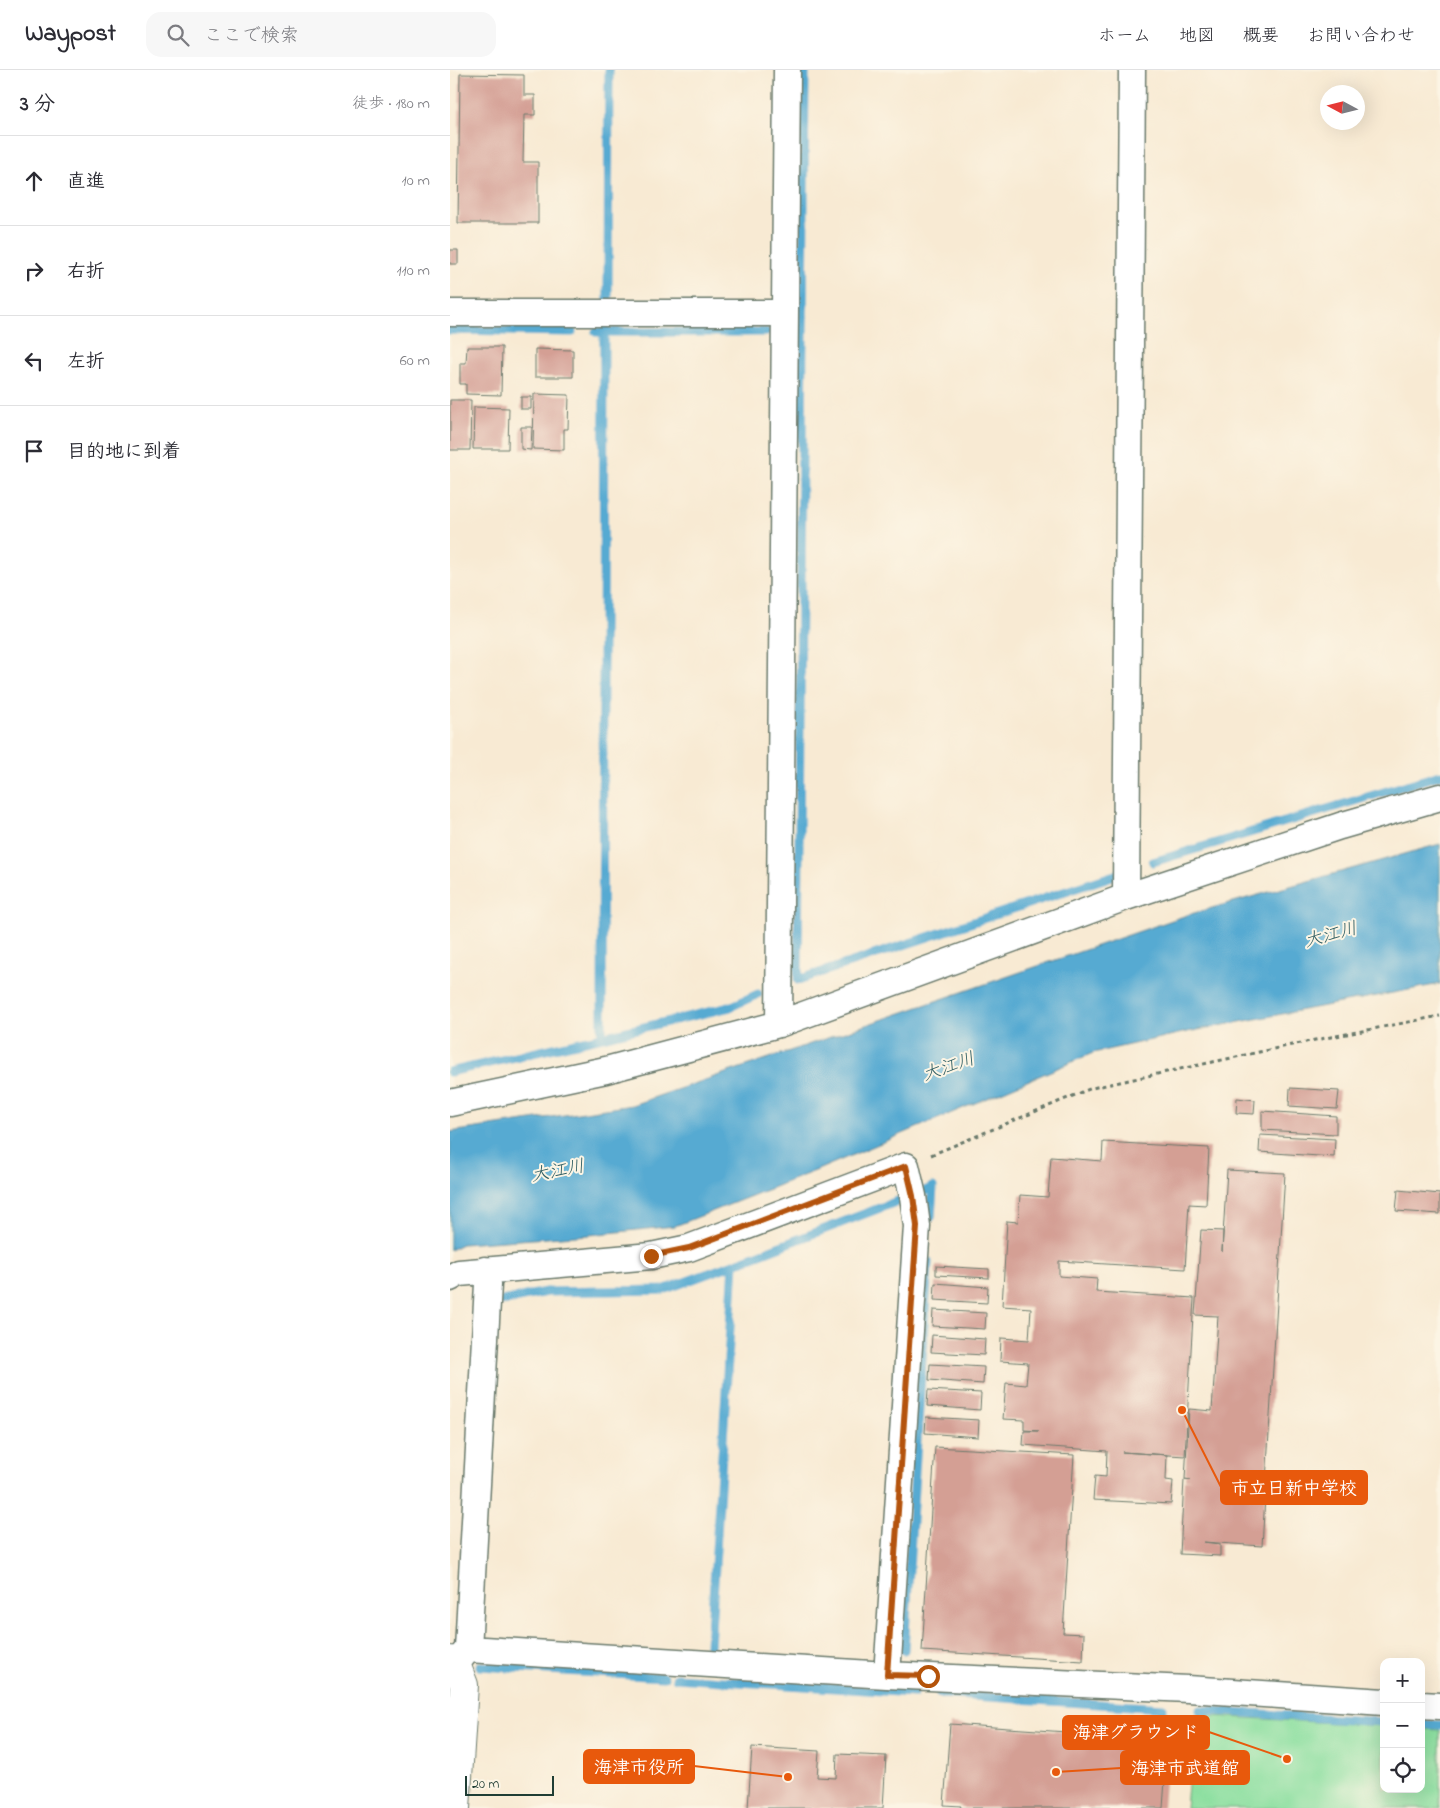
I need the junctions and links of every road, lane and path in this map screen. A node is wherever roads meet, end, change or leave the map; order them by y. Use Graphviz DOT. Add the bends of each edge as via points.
graph roads {
  1 [pos="787,70"];
  2 [pos="1132,70"];
  3 [pos="450,313"];
  4 [pos="785,313"];
  5 [pos="1440,797"];
  6 [pos="1126,897"];
  7 [pos="1440,1016"];
  8 [pos="778,1024"];
  9 [pos="450,1103"];
  10 [pos="906,1166"];
  11 [pos="485,1270"];
  12 [pos="450,1278"];
  13 [pos="458,1658"];
  14 [pos="887,1675"];
  15 [pos="1380,1702"];
  16 [pos="1425,1705"];
  17 [pos="1440,1706"];
  18 [pos="456,1808"];
  1 -- 4 [label="street"];
  2 -- 6 [label="street"];
  3 -- 4 [label="street"];
  4 -- 8 [label="street"];
  5 -- 6 [label="street" via="1340,826"];
  6 -- 8 [label="street"];
  7 -- 10 [label="path" via="1092,1088"];
  8 -- 9 [label="street" via="606,1070"];
  10 -- 11 [label="street" via="689,1248 651,1256"];
  10 -- 14 [label="street" via="917,1226"];
  11 -- 12 [label="street" via="459,1273"];
  11 -- 13 [label="street" via="488,1284"];
  13 -- 14 [label="street"];
  13 -- 18 [label="street" via="464,1685"];
  14 -- 15 [label="street"];
  16 -- 17 [label="street"];
}
